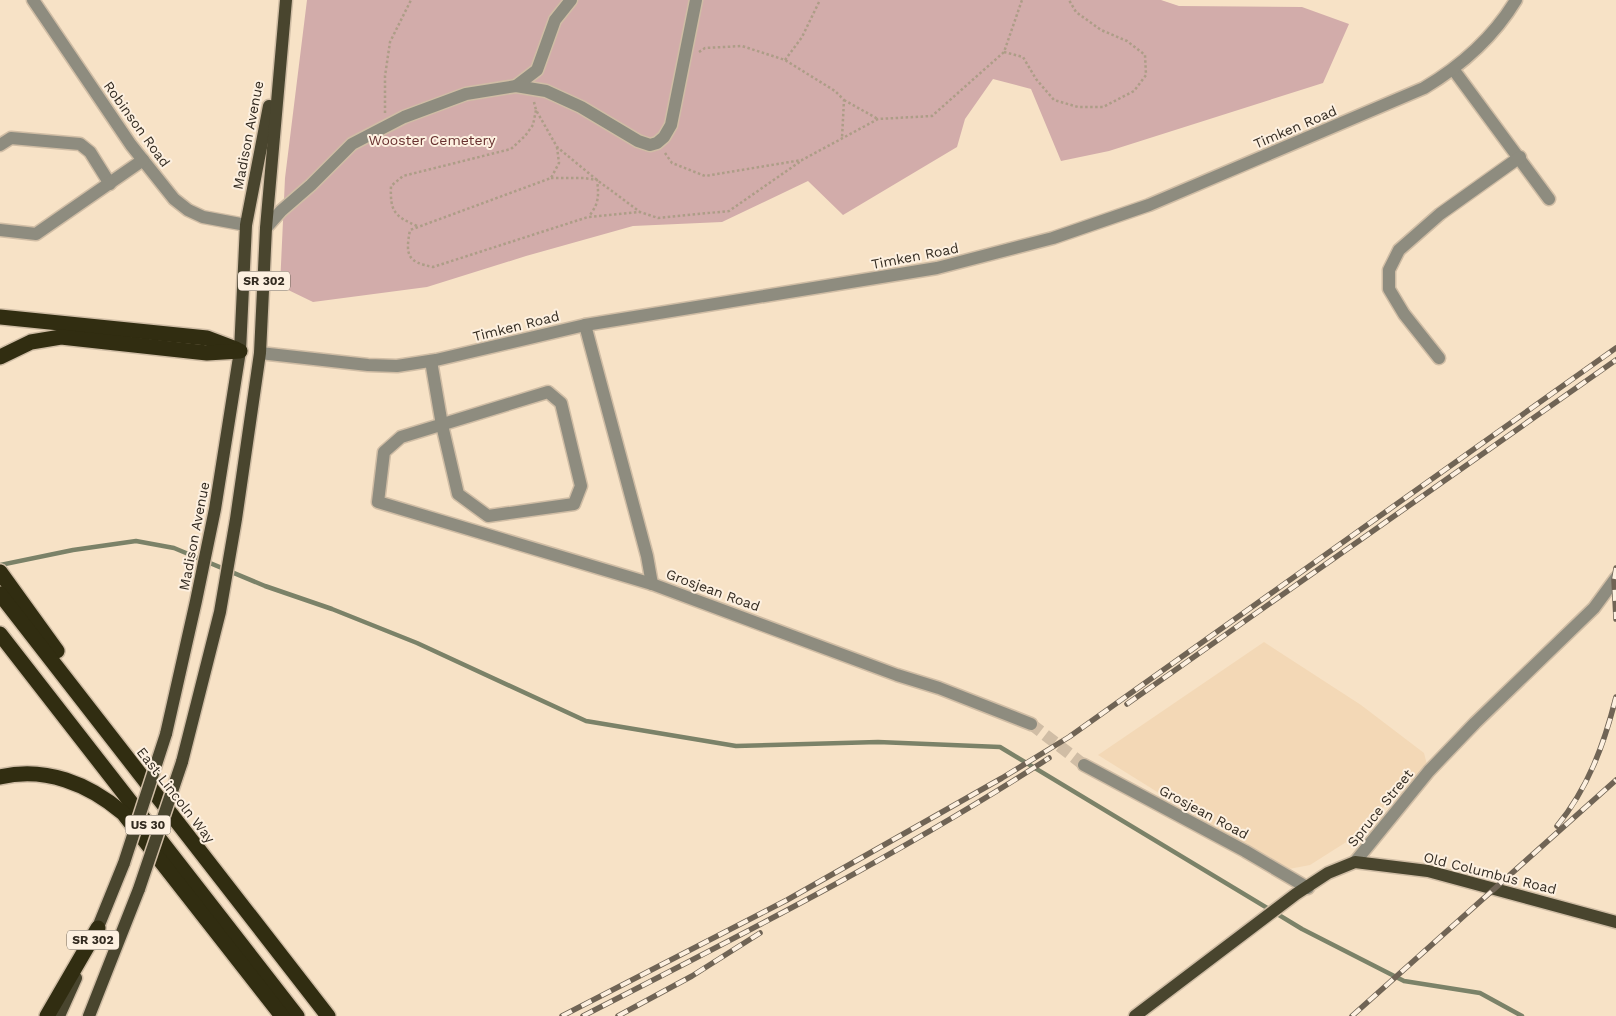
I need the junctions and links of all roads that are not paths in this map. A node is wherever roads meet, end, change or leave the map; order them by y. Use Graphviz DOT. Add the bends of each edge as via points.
graph roads {
  1 [pos="33,0"];
  2 [pos="286,0"];
  3 [pos="571,0"];
  4 [pos="696,0"];
  5 [pos="1516,0"];
  6 [pos="281,42"];
  7 [pos="1453,69"];
  8 [pos="537,70"];
  9 [pos="516,86"];
  10 [pos="546,91"];
  11 [pos="0,145"];
  12 [pos="1520,158"];
  13 [pos="143,160"];
  14 [pos="110,184"];
  15 [pos="1549,199"];
  16 [pos="246,225"];
  17 [pos="266,228"];
  18 [pos="0,230"];
  19 [pos="0,317"];
  20 [pos="584,324"];
  21 [pos="240,351"];
  22 [pos="260,353"];
  23 [pos="0,357"];
  24 [pos="1439,358"];
  25 [pos="431,361"];
  26 [pos="442,425"];
  27 [pos="0,572"];
  28 [pos="1616,578"];
  29 [pos="652,584"];
  30 [pos="0,594"];
  31 [pos="22,613"];
  32 [pos="0,634"];
  33 [pos="1031,724"];
  34 [pos="1084,765"];
  35 [pos="0,777"];
  36 [pos="1355,862"];
  37 [pos="1302,891"];
  38 [pos="1616,922"];
  39 [pos="98,928"];
  40 [pos="47,1016"];
  41 [pos="59,1016"];
  42 [pos="89,1016"];
  43 [pos="282,1016"];
  44 [pos="297,1016"];
  45 [pos="328,1016"];
  46 [pos="1134,1016"];
  1 -- 13 [label="street, Robinson Road"];
  2 -- 6 [label="main road, Madison Avenue / SR 302"];
  3 -- 8 [label="street" via="555,20"];
  4 -- 10 [label="street" via="671,125 657,143 650,145 638,141 581,107"];
  5 -- 7 [label="street, Timken Road" via="1481,46"];
  6 -- 16 [label="main road, Madison Avenue / SR 302"];
  6 -- 17 [label="main road, Madison Avenue / SR 302"];
  7 -- 12 [label="street"];
  7 -- 20 [label="street, Timken Road" via="1424,88 1149,205 1053,238 937,268"];
  8 -- 9 [label="street"];
  8 -- 10 [label="street"];
  9 -- 10 [label="street"];
  9 -- 17 [label="street" via="466,94 404,117 352,144"];
  11 -- 14 [label="street" via="11,138 80,144 90,152"];
  12 -- 15 [label="street"];
  12 -- 24 [label="street" via="1440,214 1399,250 1389,270 1389,290"];
  13 -- 14 [label="street"];
  13 -- 16 [label="street, Robinson Road" via="174,199 188,210 203,217"];
  14 -- 18 [label="street" via="36,234"];
  16 -- 21 [label="main road, Madison Avenue / SR 302"];
  17 -- 22 [label="main road, Madison Avenue / SR 302"];
  19 -- 21 [label="highway" via="207,338"];
  20 -- 25 [label="street, Timken Road"];
  20 -- 29 [label="street"];
  21 -- 22 [label="main road"];
  21 -- 23 [label="highway" via="207,353 61,337 31,342"];
  21 -- 39 [label="main road, Madison Avenue / SR 302, bridge" via="215,509 166,734 124,863"];
  22 -- 25 [label="street, Timken Road" via="377,366"];
  22 -- 42 [label="main road, Madison Avenue / SR 302, bridge" via="220,612 182,762 139,889"];
  25 -- 26 [label="street"];
  26 -- 26 [label="street" via="548,392 562,403 582,486 574,504 488,516 458,494"];
  26 -- 29 [label="street, Grosjean Road" via="401,437 384,452 378,502"];
  27 -- 31 [label="highway"];
  28 -- 36 [label="street, Spruce Street" via="1594,608 1429,771"];
  29 -- 33 [label="street, Grosjean Road"];
  30 -- 31 [label="highway, East Lincoln Way / US 30"];
  31 -- 45 [label="highway, East Lincoln Way / US 30" via="115,743"];
  32 -- 44 [label="highway, US 30"];
  34 -- 37 [label="street, Grosjean Road" via="1245,851"];
  35 -- 43 [label="highway" via="11,774 49,776 68,780 107,799 123,813"];
  36 -- 37 [label="main road, Spruce Street" via="1328,873"];
  36 -- 38 [label="main road, Old Columbus Road" via="1428,871"];
  37 -- 46 [label="main road, Spruce Street"];
  39 -- 40 [label="highway"];
  39 -- 41 [label="main road, Madison Avenue / SR 302"];
}
